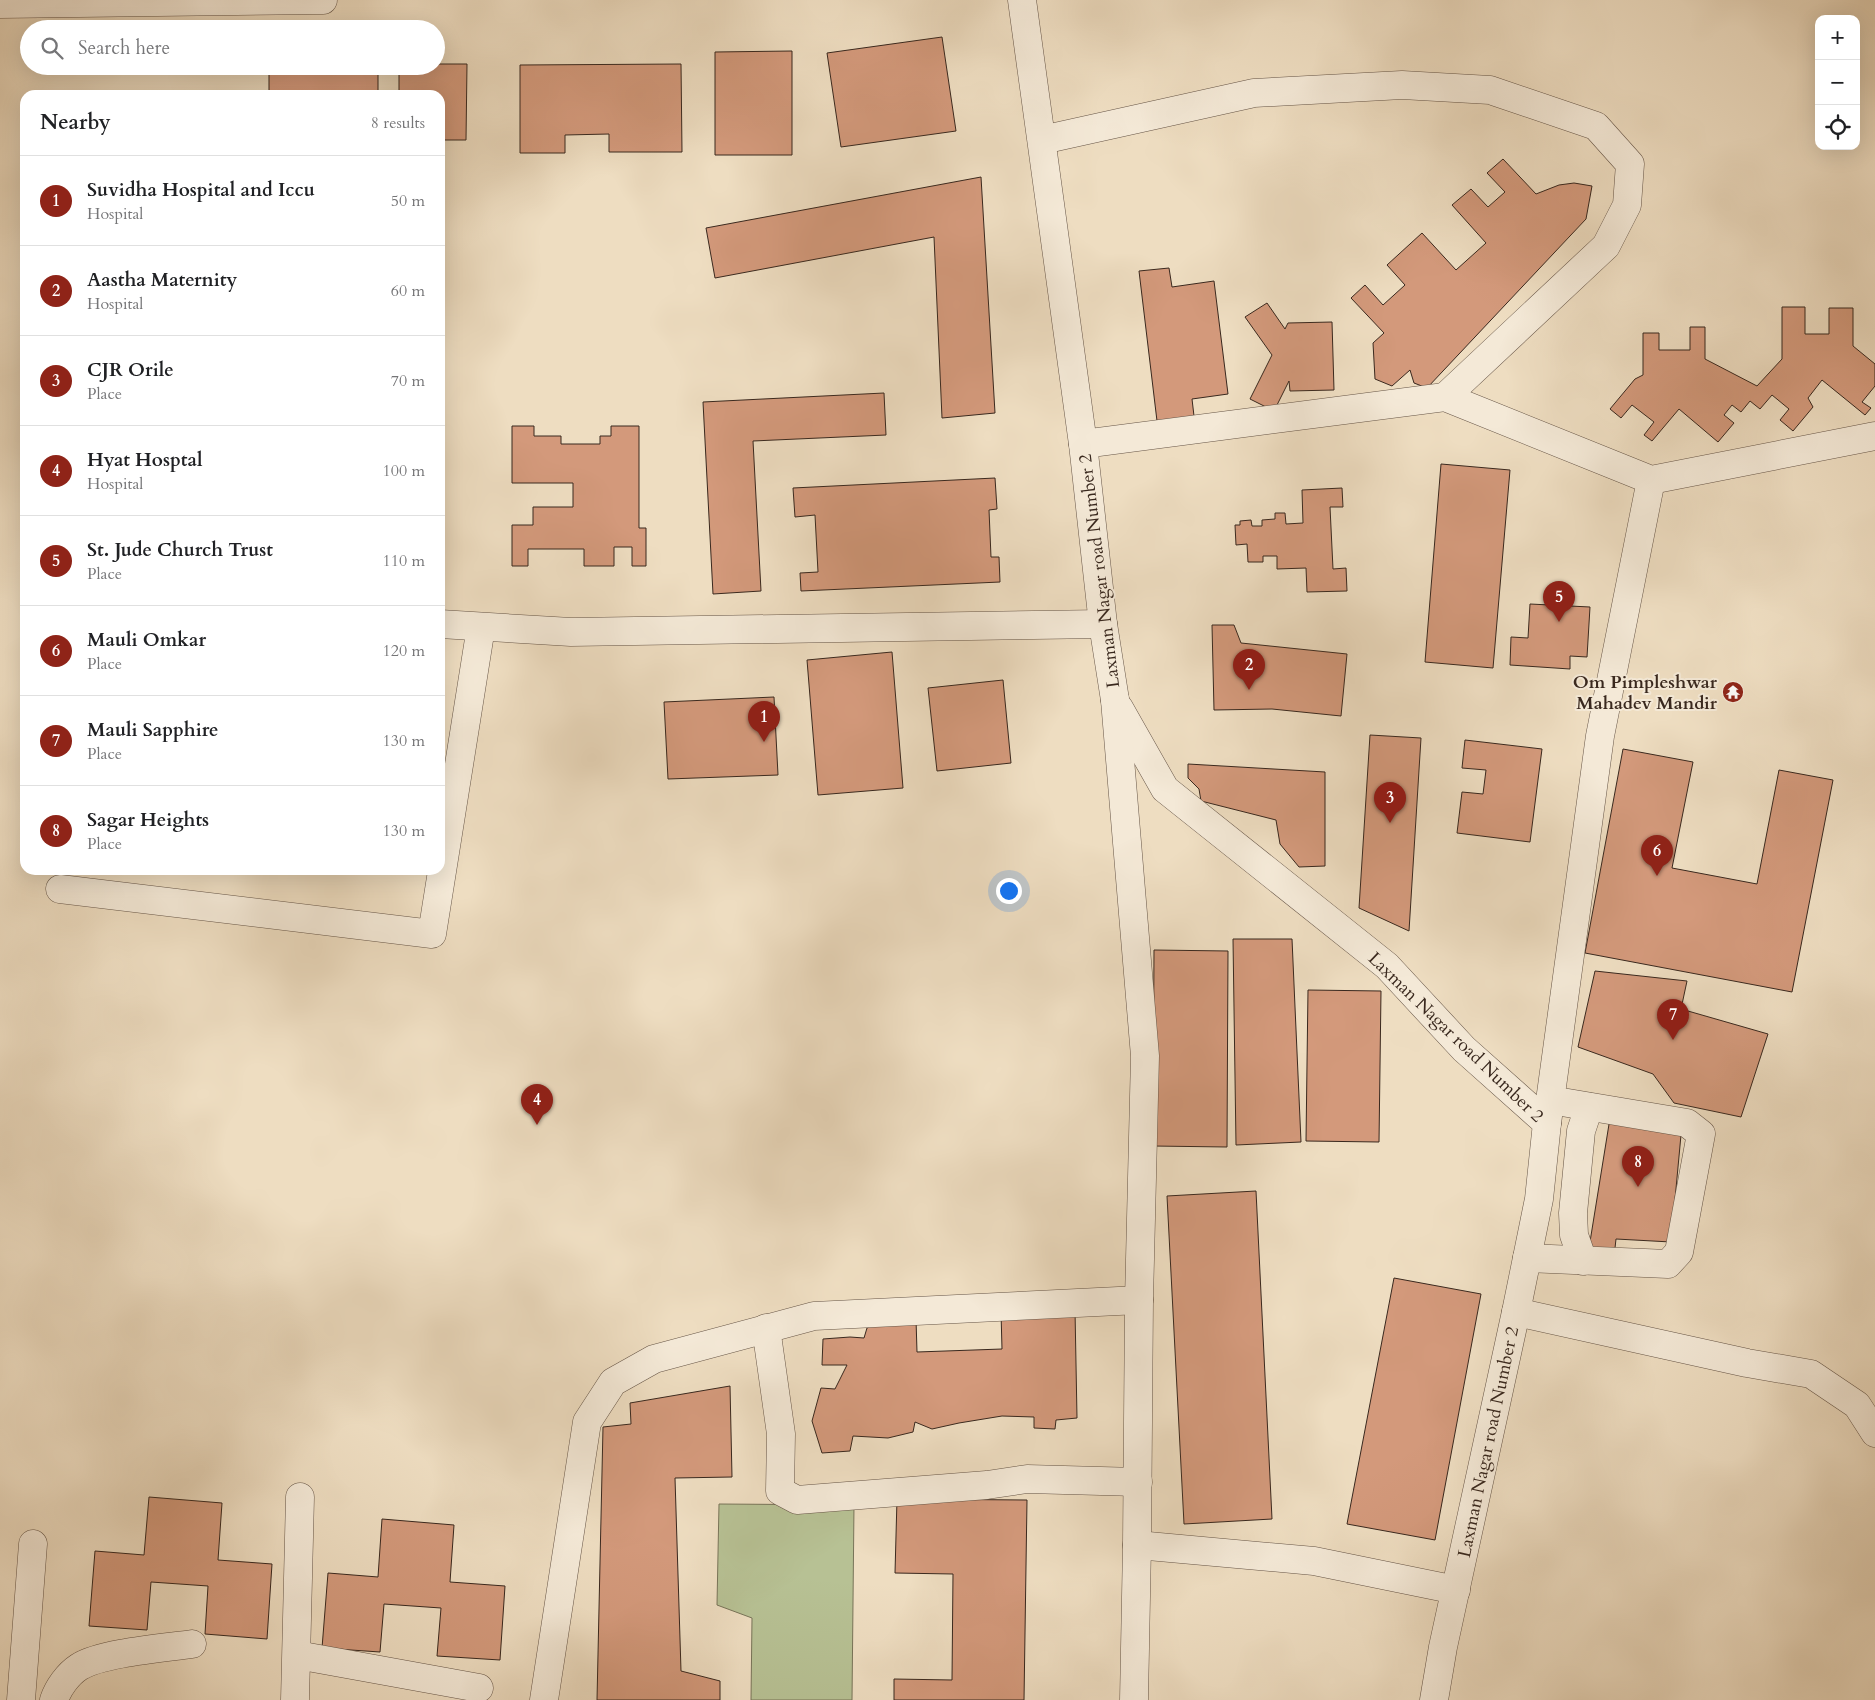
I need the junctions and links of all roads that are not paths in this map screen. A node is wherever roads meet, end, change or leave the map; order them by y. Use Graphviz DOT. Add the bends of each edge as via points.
graph roads {
  1 [pos="323,0"];
  2 [pos="1022,0"];
  3 [pos="0,4"];
  4 [pos="1042,140"];
  5 [pos="1445,397"];
  6 [pos="1875,436"];
  7 [pos="1083,444"];
  8 [pos="1651,480"];
  9 [pos="445,624"];
  10 [pos="1103,624"];
  11 [pos="481,627"];
  12 [pos="1115,700"];
  13 [pos="445,853"];
  14 [pos="441,875"];
  15 [pos="60,889"];
  16 [pos="1588,1107"];
  17 [pos="1548,1111"];
  18 [pos="1527,1258"];
  19 [pos="1583,1261"];
  20 [pos="1139,1300"];
  21 [pos="1516,1312"];
  22 [pos="766,1328"];
  23 [pos="1875,1433"];
  24 [pos="1138,1482"];
  25 [pos="300,1497"];
  26 [pos="33,1544"];
  27 [pos="1137,1545"];
  28 [pos="1456,1590"];
  29 [pos="192,1644"];
  30 [pos="296,1655"];
  31 [pos="478,1688"];
  32 [pos="14,1697"];
  33 [pos="54,1700"];
  34 [pos="296,1700"];
  35 [pos="544,1700"];
  36 [pos="1134,1700"];
  37 [pos="1434,1700"];
  1 -- 3 [label="street"];
  2 -- 4 [label="street, Laxman Nagar road Number 2"];
  4 -- 5 [label="street" via="1254,93 1402,86 1490,90 1596,126 1630,164 1627,205 1606,246"];
  4 -- 7 [label="street, Laxman Nagar road Number 2"];
  5 -- 7 [label="street"];
  5 -- 8 [label="street"];
  6 -- 8 [label="street"];
  7 -- 10 [label="street, Laxman Nagar road Number 2"];
  8 -- 17 [label="street" via="1600,736"];
  9 -- 11 [label="street"];
  10 -- 11 [label="street" via="572,632"];
  10 -- 12 [label="street, Laxman Nagar road Number 2"];
  11 -- 13 [label="street"];
  12 -- 17 [label="street, Laxman Nagar road Number 2" via="1165,789 1387,966 1464,1048"];
  12 -- 20 [label="street" via="1145,1056"];
  14 -- 15 [label="street" via="432,934"];
  16 -- 17 [label="street"];
  16 -- 19 [label="street" via="1581,1131 1573,1213 1574,1235"];
  16 -- 19 [label="street" via="1686,1123 1701,1134 1679,1252 1668,1264"];
  17 -- 18 [label="street, Laxman Nagar road Number 2" via="1539,1199"];
  18 -- 19 [label="street"];
  18 -- 21 [label="street, Laxman Nagar road Number 2"];
  20 -- 22 [label="street" via="814,1316"];
  20 -- 24 [label="street"];
  21 -- 23 [label="street" via="1810,1374 1857,1405"];
  21 -- 28 [label="street, Laxman Nagar road Number 2"];
  22 -- 24 [label="street" via="781,1434 780,1491 797,1500 1027,1479"];
  22 -- 35 [label="street" via="654,1359 613,1382 587,1422"];
  24 -- 27 [label="street"];
  25 -- 30 [label="street"];
  26 -- 32 [label="street"];
  27 -- 28 [label="street" via="1314,1562"];
  27 -- 36 [label="street"];
  28 -- 37 [label="street, Laxman Nagar road Number 2"];
  29 -- 33 [label="street" via="119,1655 79,1667 58,1690"];
  30 -- 31 [label="street"];
  30 -- 34 [label="street"];
}
